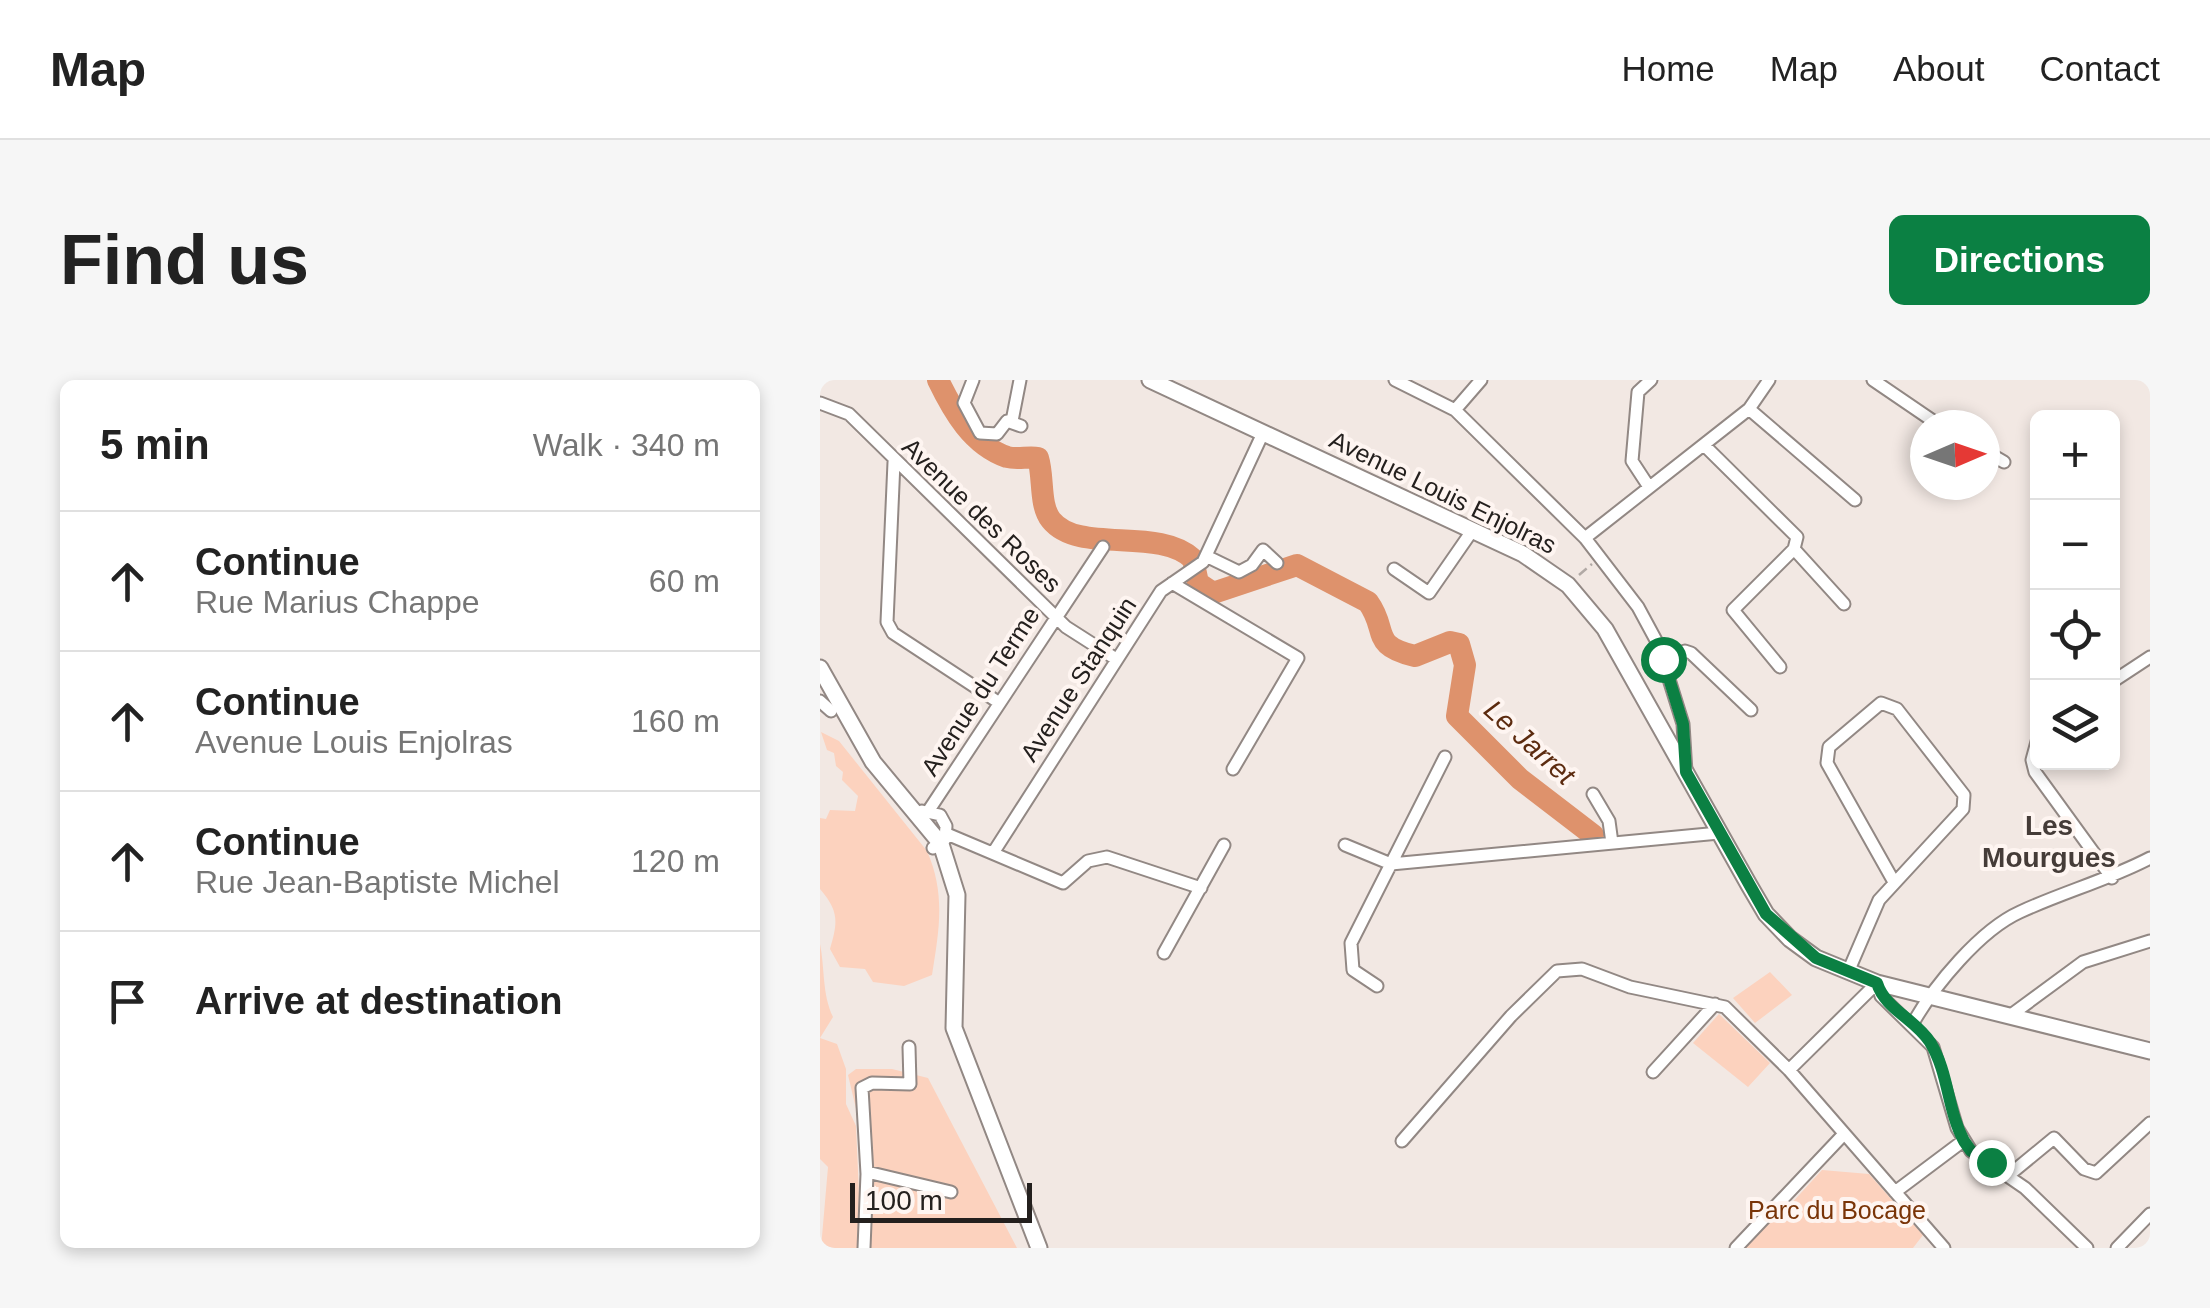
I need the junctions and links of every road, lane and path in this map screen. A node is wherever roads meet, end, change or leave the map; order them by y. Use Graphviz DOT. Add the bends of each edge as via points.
graph roads {
  1 [pos="973,380"];
  2 [pos="1020,380"];
  3 [pos="1150,380"];
  4 [pos="1394,380"];
  5 [pos="1481,380"];
  6 [pos="1651,380"];
  7 [pos="1768,380"];
  8 [pos="1873,380"];
  9 [pos="820,403"];
  10 [pos="1748,409"];
  11 [pos="1456,410"];
  12 [pos="1917,410"];
  13 [pos="1263,432"];
  14 [pos="1704,445"];
  15 [pos="2000,460"];
  16 [pos="894,462"];
  17 [pos="2004,462"];
  18 [pos="1649,487"];
  19 [pos="1855,500"];
  20 [pos="1472,530"];
  21 [pos="1585,538"];
  22 [pos="1102,547"];
  23 [pos="1794,549"];
  24 [pos="1205,557"];
  25 [pos="1597,560"];
  26 [pos="1277,562"];
  27 [pos="1394,569"];
  28 [pos="1172,583"];
  29 [pos="1568,585"];
  30 [pos="1844,604"];
  31 [pos="1055,616"];
  32 [pos="2150,657"];
  33 [pos="1116,659"];
  34 [pos="1663,659"];
  35 [pos="1780,667"];
  36 [pos="820,668"];
  37 [pos="2115,680"];
  38 [pos="820,689"];
  39 [pos="998,702"];
  40 [pos="825,706"];
  41 [pos="1751,710"];
  42 [pos="1445,757"];
  43 [pos="865,759"];
  44 [pos="1233,769"];
  45 [pos="2034,770"];
  46 [pos="1686,772"];
  47 [pos="1593,794"];
  48 [pos="922,811"];
  49 [pos="1719,833"];
  50 [pos="940,842"];
  51 [pos="1612,843"];
  52 [pos="1345,844"];
  53 [pos="1224,845"];
  54 [pos="994,853"];
  55 [pos="2150,858"];
  56 [pos="1391,864"];
  57 [pos="2112,878"];
  58 [pos="1894,882"];
  59 [pos="1201,888"];
  60 [pos="2150,941"];
  61 [pos="1164,954"];
  62 [pos="1848,972"];
  63 [pos="1877,983"];
  64 [pos="1377,986"];
  65 [pos="1929,995"];
  66 [pos="1715,1004"];
  67 [pos="2011,1015"];
  68 [pos="1913,1023"];
  69 [pos="910,1047"];
  70 [pos="2150,1050"];
  71 [pos="1789,1070"];
  72 [pos="1653,1072"];
  73 [pos="2150,1124"];
  74 [pos="1843,1135"];
  75 [pos="1402,1141"];
  76 [pos="1964,1141"];
  77 [pos="867,1172"];
  78 [pos="2008,1175"];
  79 [pos="951,1192"];
  80 [pos="1894,1192"];
  81 [pos="2150,1214"];
  82 [pos="864,1248"];
  83 [pos="1039,1248"];
  84 [pos="1736,1248"];
  85 [pos="1944,1248"];
  86 [pos="2087,1248"];
  87 [pos="2117,1248"];
  1 -- 2 [label="street" via="965,413 980,433 993,436 1017,423"];
  3 -- 13 [label="main road, Avenue Louis Enjolras"];
  4 -- 11 [label="street"];
  5 -- 11 [label="street"];
  6 -- 18 [label="street" via="1638,392 1632,461"];
  7 -- 10 [label="street"];
  8 -- 12 [label="street"];
  9 -- 16 [label="street, Avenue des Roses" via="849,414"];
  10 -- 14 [label="street"];
  10 -- 19 [label="street"];
  11 -- 21 [label="street"];
  13 -- 20 [label="main road, Avenue Louis Enjolras"];
  13 -- 24 [label="street, Avenue Stanquin"];
  14 -- 18 [label="street"];
  14 -- 23 [label="street" via="1794,530"];
  15 -- 17 [label="street"];
  16 -- 31 [label="street, Avenue des Roses"];
  16 -- 39 [label="street" via="888,622 893,633"];
  18 -- 21 [label="street"];
  20 -- 27 [label="street" via="1429,592"];
  20 -- 29 [label="main road, Avenue Louis Enjolras" via="1538,562"];
  21 -- 25 [label="street"];
  22 -- 31 [label="street, Avenue du Terme"];
  23 -- 30 [label="street"];
  23 -- 35 [label="street" via="1733,610"];
  24 -- 26 [label="street" via="1239,572 1263,550"];
  24 -- 28 [label="street, Avenue Stanquin"];
  25 -- 29 [label="path"];
  25 -- 34 [label="street" via="1638,607"];
  28 -- 33 [label="street, Avenue Stanquin"];
  28 -- 44 [label="street" via="1298,658"];
  29 -- 46 [label="main road, Avenue Louis Enjolras" via="1605,628"];
  31 -- 33 [label="street, Avenue des Roses"];
  31 -- 39 [label="street, Avenue du Terme"];
  32 -- 37 [label="street"];
  33 -- 54 [label="street, Avenue Stanquin"];
  34 -- 41 [label="street" via="1691,653"];
  34 -- 46 [label="street" via="1683,724"];
  36 -- 43 [label="main road"];
  38 -- 40 [label="main road"];
  39 -- 48 [label="street, Avenue du Terme"];
  40 -- 43 [label="main road"];
  42 -- 56 [label="street"];
  43 -- 48 [label="main road"];
  43 -- 50 [label="main road"];
  45 -- 57 [label="street"];
  46 -- 49 [label="main road, Avenue Louis Enjolras"];
  47 -- 51 [label="street" via="1609,821"];
  48 -- 50 [label="main road"];
  49 -- 51 [label="street"];
  49 -- 62 [label="main road, Avenue Louis Enjolras" via="1778,927 1816,958"];
  50 -- 54 [label="street"];
  50 -- 83 [label="main road" via="957,895 954,1028"];
  51 -- 56 [label="street"];
  52 -- 56 [label="street"];
  53 -- 59 [label="street"];
  54 -- 59 [label="street" via="1063,883 1084,863 1106,857"];
  55 -- 57 [label="street"];
  56 -- 64 [label="street" via="1351,944 1354,970"];
  57 -- 65 [label="street" via="2016,913"];
  58 -- 58 [label="street" via="1827,763 1829,748 1881,703 1897,709 1964,795 1963,809"];
  58 -- 62 [label="street"];
  59 -- 61 [label="street"];
  60 -- 67 [label="street" via="2084,962"];
  62 -- 63 [label="main road, Avenue Louis Enjolras"];
  63 -- 65 [label="main road, Avenue Louis Enjolras"];
  63 -- 68 [label="street" via="1881,996"];
  63 -- 71 [label="street"];
  65 -- 67 [label="main road, Avenue Louis Enjolras"];
  65 -- 68 [label="street"];
  66 -- 71 [label="street"];
  66 -- 72 [label="street"];
  66 -- 75 [label="street" via="1582,970 1557,971"];
  67 -- 70 [label="main road, Avenue Louis Enjolras"];
  68 -- 76 [label="street" via="1941,1063"];
  69 -- 77 [label="street" via="910,1084 862,1088"];
  71 -- 74 [label="street"];
  73 -- 78 [label="street" via="2096,1174 2054,1138"];
  74 -- 80 [label="street"];
  74 -- 84 [label="street"];
  76 -- 78 [label="street"];
  76 -- 80 [label="street"];
  77 -- 79 [label="street"];
  77 -- 82 [label="street"];
  78 -- 86 [label="street"];
  80 -- 85 [label="street"];
  81 -- 87 [label="street"];
}
